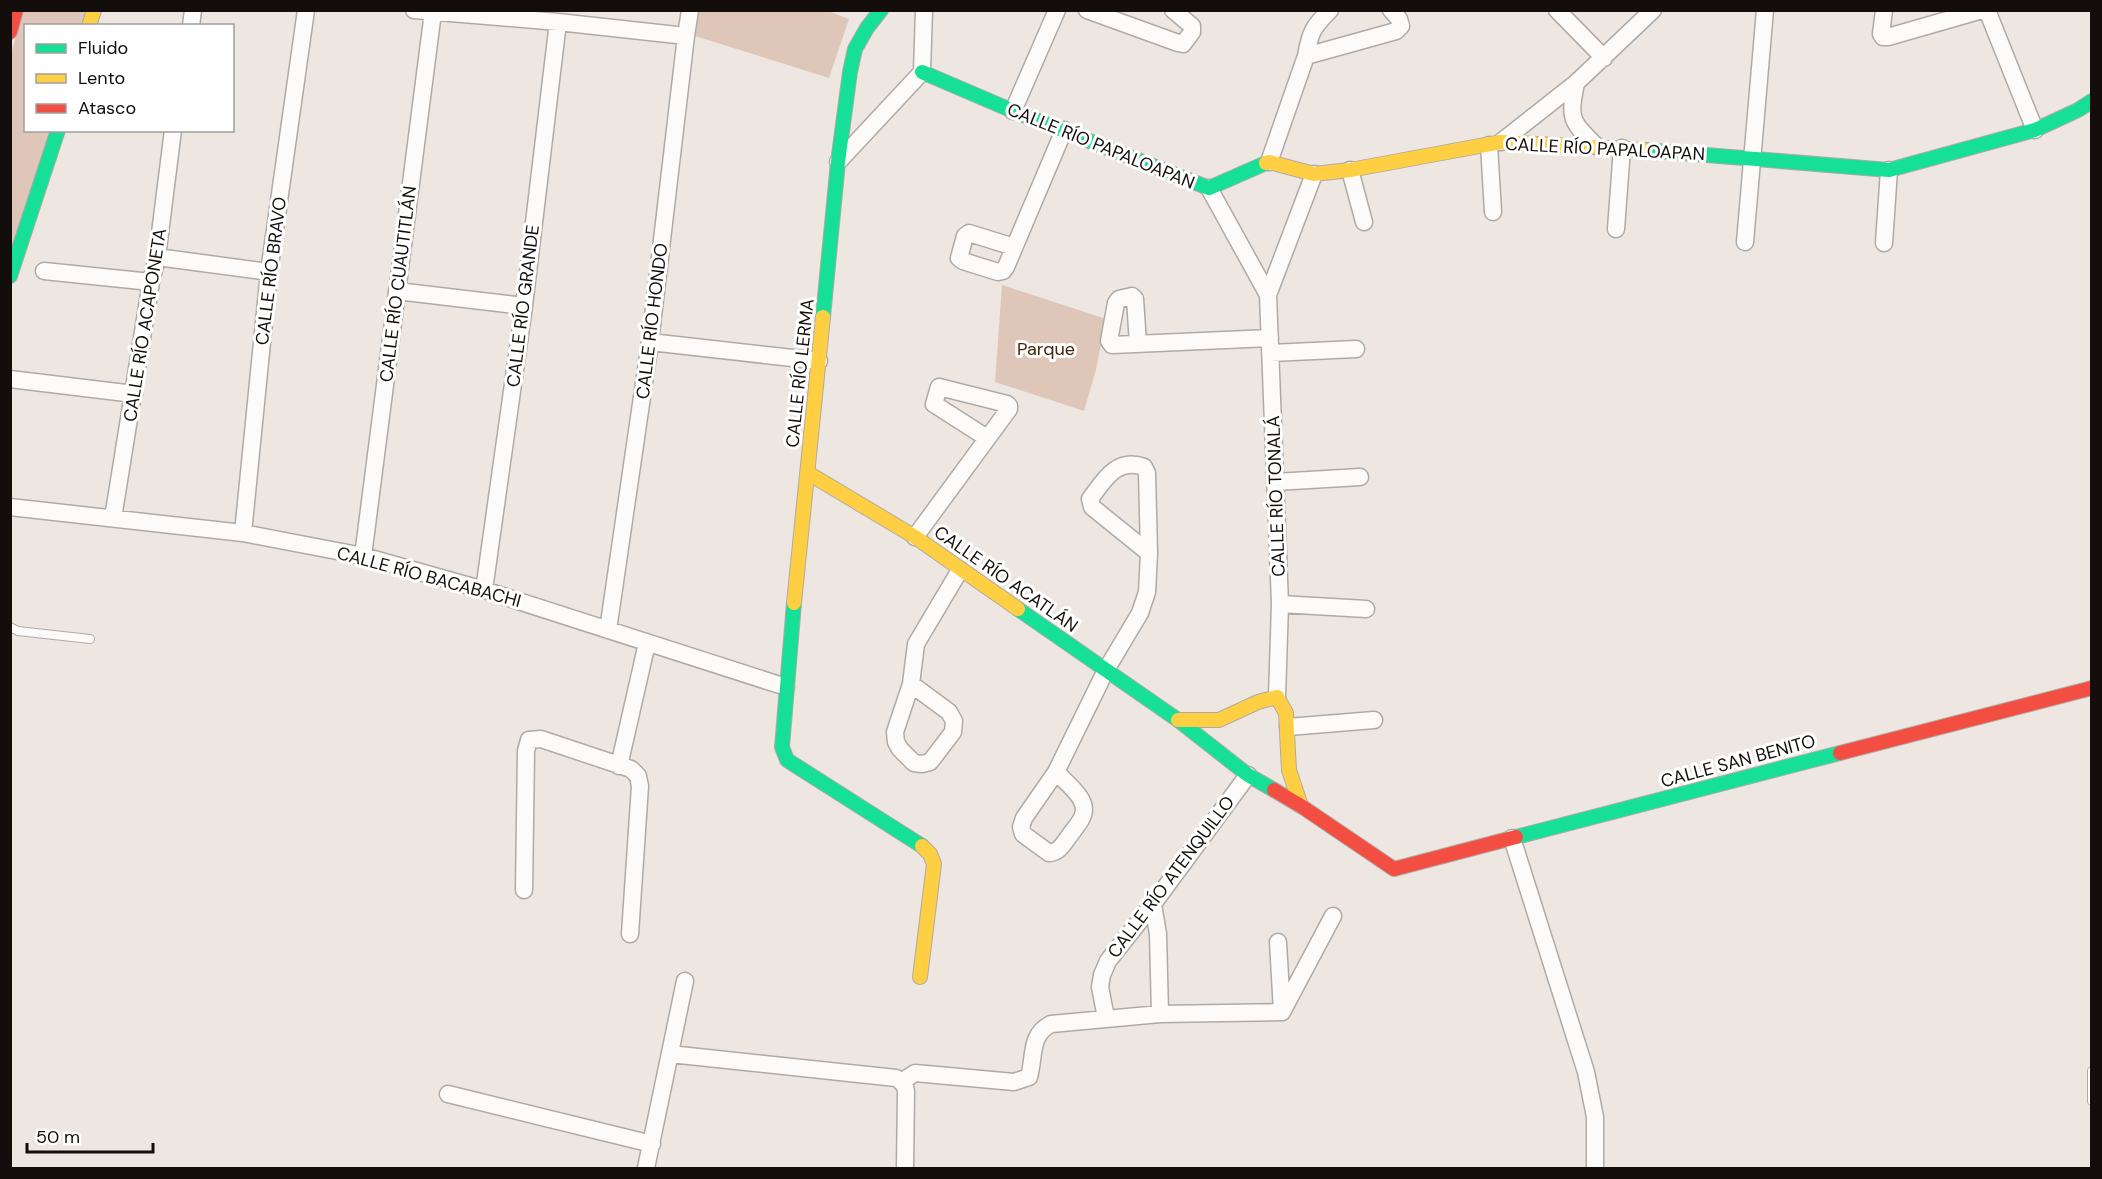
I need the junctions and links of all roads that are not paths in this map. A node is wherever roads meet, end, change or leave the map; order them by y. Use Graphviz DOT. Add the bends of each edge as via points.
graph roads {
  1 [pos="16,10"];
  2 [pos="306,10"];
  3 [pos="414,10"];
  4 [pos="690,10"];
  5 [pos="881,10"];
  6 [pos="924,10"];
  7 [pos="1057,10"];
  8 [pos="1087,10"];
  9 [pos="1173,10"];
  10 [pos="1330,10"];
  11 [pos="1391,10"];
  12 [pos="1557,10"];
  13 [pos="1653,10"];
  14 [pos="1764,10"];
  15 [pos="1884,10"];
  16 [pos="1982,10"];
  17 [pos="1987,10"];
  18 [pos="433,12"];
  19 [pos="508,14"];
  20 [pos="558,22"];
  21 [pos="10,32"];
  22 [pos="686,36"];
  23 [pos="1306,56"];
  24 [pos="1604,58"];
  25 [pos="921,72"];
  26 [pos="1576,83"];
  27 [pos="2091,101"];
  28 [pos="1013,111"];
  29 [pos="1064,130"];
  30 [pos="2035,130"];
  31 [pos="57,132"];
  32 [pos="173,132"];
  33 [pos="1495,143"];
  34 [pos="1596,146"];
  35 [pos="1622,148"];
  36 [pos="1753,158"];
  37 [pos="838,162"];
  38 [pos="1269,162"];
  39 [pos="1350,170"];
  40 [pos="1889,170"];
  41 [pos="1314,174"];
  42 [pos="1209,188"];
  43 [pos="1494,212"];
  44 [pos="1364,222"];
  45 [pos="1616,230"];
  46 [pos="1745,242"];
  47 [pos="1884,243"];
  48 [pos="1014,247"];
  49 [pos="157,257"];
  50 [pos="44,271"];
  51 [pos="269,272"];
  52 [pos="10,276"];
  53 [pos="151,282"];
  54 [pos="397,291"];
  55 [pos="1268,295"];
  56 [pos="524,306"];
  57 [pos="650,342"];
  58 [pos="1138,344"];
  59 [pos="1270,345"];
  60 [pos="1356,349"];
  61 [pos="819,361"];
  62 [pos="10,379"];
  63 [pos="135,394"];
  64 [pos="987,438"];
  65 [pos="808,473"];
  66 [pos="1360,477"];
  67 [pos="1275,482"];
  68 [pos="10,507"];
  69 [pos="62,511"];
  70 [pos="10,518"];
  71 [pos="113,518"];
  72 [pos="243,533"];
  73 [pos="915,537"];
  74 [pos="1149,553"];
  75 [pos="363,556"];
  76 [pos="960,570"];
  77 [pos="484,590"];
  78 [pos="1280,604"];
  79 [pos="1366,609"];
  80 [pos="10,627"];
  81 [pos="608,630"];
  82 [pos="90,639"];
  83 [pos="646,642"];
  84 [pos="1106,670"];
  85 [pos="910,684"];
  86 [pos="786,687"];
  87 [pos="2091,688"];
  88 [pos="1277,697"];
  89 [pos="1178,720"];
  90 [pos="1219,720"];
  91 [pos="1374,720"];
  92 [pos="1288,727"];
  93 [pos="1213,749"];
  94 [pos="619,766"];
  95 [pos="1289,770"];
  96 [pos="1056,772"];
  97 [pos="1248,775"];
  98 [pos="1268,786"];
  99 [pos="1301,806"];
  100 [pos="1512,838"];
  101 [pos="1394,869"];
  102 [pos="524,890"];
  103 [pos="1153,904"];
  104 [pos="1333,916"];
  105 [pos="630,934"];
  106 [pos="1278,942"];
  107 [pos="920,977"];
  108 [pos="685,981"];
  109 [pos="1282,1012"];
  110 [pos="1160,1014"];
  111 [pos="1106,1018"];
  112 [pos="670,1054"];
  113 [pos="2091,1071"];
  114 [pos="901,1082"];
  115 [pos="448,1094"];
  116 [pos="2091,1101"];
  117 [pos="652,1144"];
  118 [pos="646,1168"];
  119 [pos="905,1168"];
  120 [pos="1595,1168"];
  1 -- 21 [label="street"];
  2 -- 51 [label="street, CALLE RÍO BRAVO"];
  3 -- 18 [label="street"];
  4 -- 22 [label="street, CALLE RÍO HONDO"];
  5 -- 37 [label="street, CALLE RÍO LERMA" via="855,49"];
  6 -- 25 [label="street"];
  7 -- 28 [label="street"];
  8 -- 9 [label="street" via="1183,44 1192,26"];
  10 -- 23 [label="street" via="1315,26"];
  11 -- 23 [label="street" via="1401,26 1396,31"];
  12 -- 24 [label="street"];
  13 -- 24 [label="street"];
  14 -- 36 [label="street"];
  15 -- 16 [label="street" via="1883,37"];
  17 -- 30 [label="street"];
  18 -- 19 [label="street"];
  18 -- 54 [label="street, CALLE RÍO CUAUTITLÁN"];
  19 -- 20 [label="street"];
  20 -- 22 [label="street"];
  20 -- 56 [label="street, CALLE RÍO GRANDE"];
  22 -- 57 [label="street, CALLE RÍO HONDO"];
  23 -- 38 [label="street"];
  24 -- 26 [label="street"];
  25 -- 28 [label="street, CALLE RÍO PAPALOAPAN"];
  25 -- 37 [label="street"];
  26 -- 33 [label="street"];
  26 -- 34 [label="street" via="1571,108 1574,120"];
  27 -- 30 [label="street, CALLE RÍO PAPALOAPAN"];
  28 -- 29 [label="street, CALLE RÍO PAPALOAPAN"];
  29 -- 42 [label="street, CALLE RÍO PAPALOAPAN"];
  29 -- 48 [label="street"];
  30 -- 40 [label="street, CALLE RÍO PAPALOAPAN"];
  31 -- 52 [label="street"];
  32 -- 49 [label="street, CALLE RÍO ACAPONETA"];
  33 -- 34 [label="street, CALLE RÍO PAPALOAPAN"];
  33 -- 39 [label="street, CALLE RÍO PAPALOAPAN"];
  33 -- 43 [label="street"];
  34 -- 35 [label="street, CALLE RÍO PAPALOAPAN"];
  35 -- 36 [label="street, CALLE RÍO PAPALOAPAN"];
  35 -- 45 [label="street"];
  36 -- 40 [label="street, CALLE RÍO PAPALOAPAN"];
  36 -- 46 [label="street"];
  37 -- 61 [label="street, CALLE RÍO LERMA"];
  38 -- 41 [label="street, CALLE RÍO PAPALOAPAN"];
  38 -- 42 [label="street, CALLE RÍO PAPALOAPAN"];
  39 -- 41 [label="street, CALLE RÍO PAPALOAPAN"];
  39 -- 44 [label="street"];
  40 -- 47 [label="street"];
  41 -- 55 [label="street, CALLE RÍO TONALÁ"];
  42 -- 55 [label="street, CALLE RÍO TONALÁ"];
  48 -- 48 [label="street" via="969,233 959,258 998,272 1003,271"];
  49 -- 51 [label="street"];
  49 -- 53 [label="street, CALLE RÍO ACAPONETA"];
  50 -- 53 [label="street"];
  51 -- 72 [label="street, CALLE RÍO BRAVO"];
  53 -- 63 [label="street, CALLE RÍO ACAPONETA"];
  54 -- 56 [label="street"];
  54 -- 75 [label="street, CALLE RÍO CUAUTITLÁN"];
  55 -- 59 [label="street, CALLE RÍO TONALÁ"];
  56 -- 77 [label="street, CALLE RÍO GRANDE"];
  57 -- 61 [label="street"];
  57 -- 81 [label="street, CALLE RÍO HONDO"];
  58 -- 59 [label="street"];
  59 -- 60 [label="street"];
  59 -- 67 [label="street, CALLE RÍO TONALÁ"];
  61 -- 65 [label="street, CALLE RÍO LERMA"];
  62 -- 63 [label="street"];
  63 -- 71 [label="street, CALLE RÍO ACAPONETA"];
  64 -- 73 [label="street"];
  65 -- 73 [label="street, CALLE RÍO ACATLÁN"];
  65 -- 86 [label="street, CALLE RÍO LERMA"];
  66 -- 67 [label="street"];
  67 -- 78 [label="street, CALLE RÍO TONALÁ"];
  68 -- 69 [label="street, CALLE RÍO BACABACHI"];
  69 -- 70 [label="street, CALLE RÍO BACABACHI"];
  69 -- 71 [label="street, CALLE RÍO BACABACHI"];
  71 -- 72 [label="street, CALLE RÍO BACABACHI"];
  72 -- 75 [label="street, CALLE RÍO BACABACHI"];
  73 -- 76 [label="street, CALLE RÍO ACATLÁN"];
  74 -- 74 [label="street" via="1090,503 1109,472 1120,466 1137,464 1147,473"];
  74 -- 84 [label="street" via="1147,592 1140,613"];
  75 -- 77 [label="street, CALLE RÍO BACABACHI"];
  76 -- 84 [label="street, CALLE RÍO ACATLÁN"];
  76 -- 85 [label="street" via="916,644"];
  77 -- 81 [label="street, CALLE RÍO BACABACHI"];
  78 -- 79 [label="street"];
  78 -- 88 [label="street, CALLE RÍO TONALÁ"];
  80 -- 82 [label="lane"];
  81 -- 83 [label="street, CALLE RÍO BACABACHI"];
  83 -- 86 [label="street, CALLE RÍO BACABACHI"];
  83 -- 94 [label="street"];
  84 -- 89 [label="street, CALLE RÍO ACATLÁN"];
  84 -- 96 [label="street"];
  85 -- 85 [label="street" via="949,712 954,721 953,732 930,762 922,764 914,763 896,742"];
  86 -- 107 [label="street, CALLE RÍO LERMA" via="782,747 787,760 930,854 934,864"];
  87 -- 100 [label="street, CALLE SAN BENITO"];
  88 -- 90 [label="street"];
  88 -- 92 [label="street" via="1285,710"];
  89 -- 90 [label="street"];
  89 -- 93 [label="street, CALLE RÍO ACATLÁN"];
  90 -- 93 [label="street"];
  91 -- 92 [label="street"];
  92 -- 95 [label="street"];
  93 -- 97 [label="street, CALLE RÍO ACATLÁN"];
  94 -- 102 [label="street" via="541,739 529,740"];
  94 -- 105 [label="street" via="631,769 640,786"];
  95 -- 98 [label="street"];
  95 -- 99 [label="street"];
  96 -- 96 [label="street" via="1081,798 1084,808 1083,816 1061,847 1049,853 1023,834 1021,827"];
  97 -- 98 [label="street, CALLE RÍO ACATLÁN"];
  97 -- 103 [label="street, CALLE RÍO ATENQUILLO"];
  98 -- 99 [label="street, CALLE RÍO ACATLÁN"];
  99 -- 101 [label="street, CALLE RÍO ACATLÁN"];
  100 -- 101 [label="street, CALLE SAN BENITO"];
  100 -- 120 [label="street" via="1586,1072 1595,1117"];
  103 -- 110 [label="street" via="1158,934"];
  103 -- 111 [label="street, CALLE RÍO ATENQUILLO" via="1108,961 1102,975 1100,987"];
  104 -- 109 [label="street"];
  106 -- 109 [label="street"];
  108 -- 112 [label="street"];
  109 -- 110 [label="street"];
  110 -- 111 [label="street"];
  111 -- 114 [label="street" via="1051,1024 1041,1029 1036,1036 1029,1077 1014,1082 915,1073"];
  112 -- 114 [label="street" via="896,1078"];
  112 -- 117 [label="street"];
  113 -- 116 [label="lane"];
  114 -- 119 [label="street" via="906,1091"];
  115 -- 117 [label="street"];
  117 -- 118 [label="street"];
}
